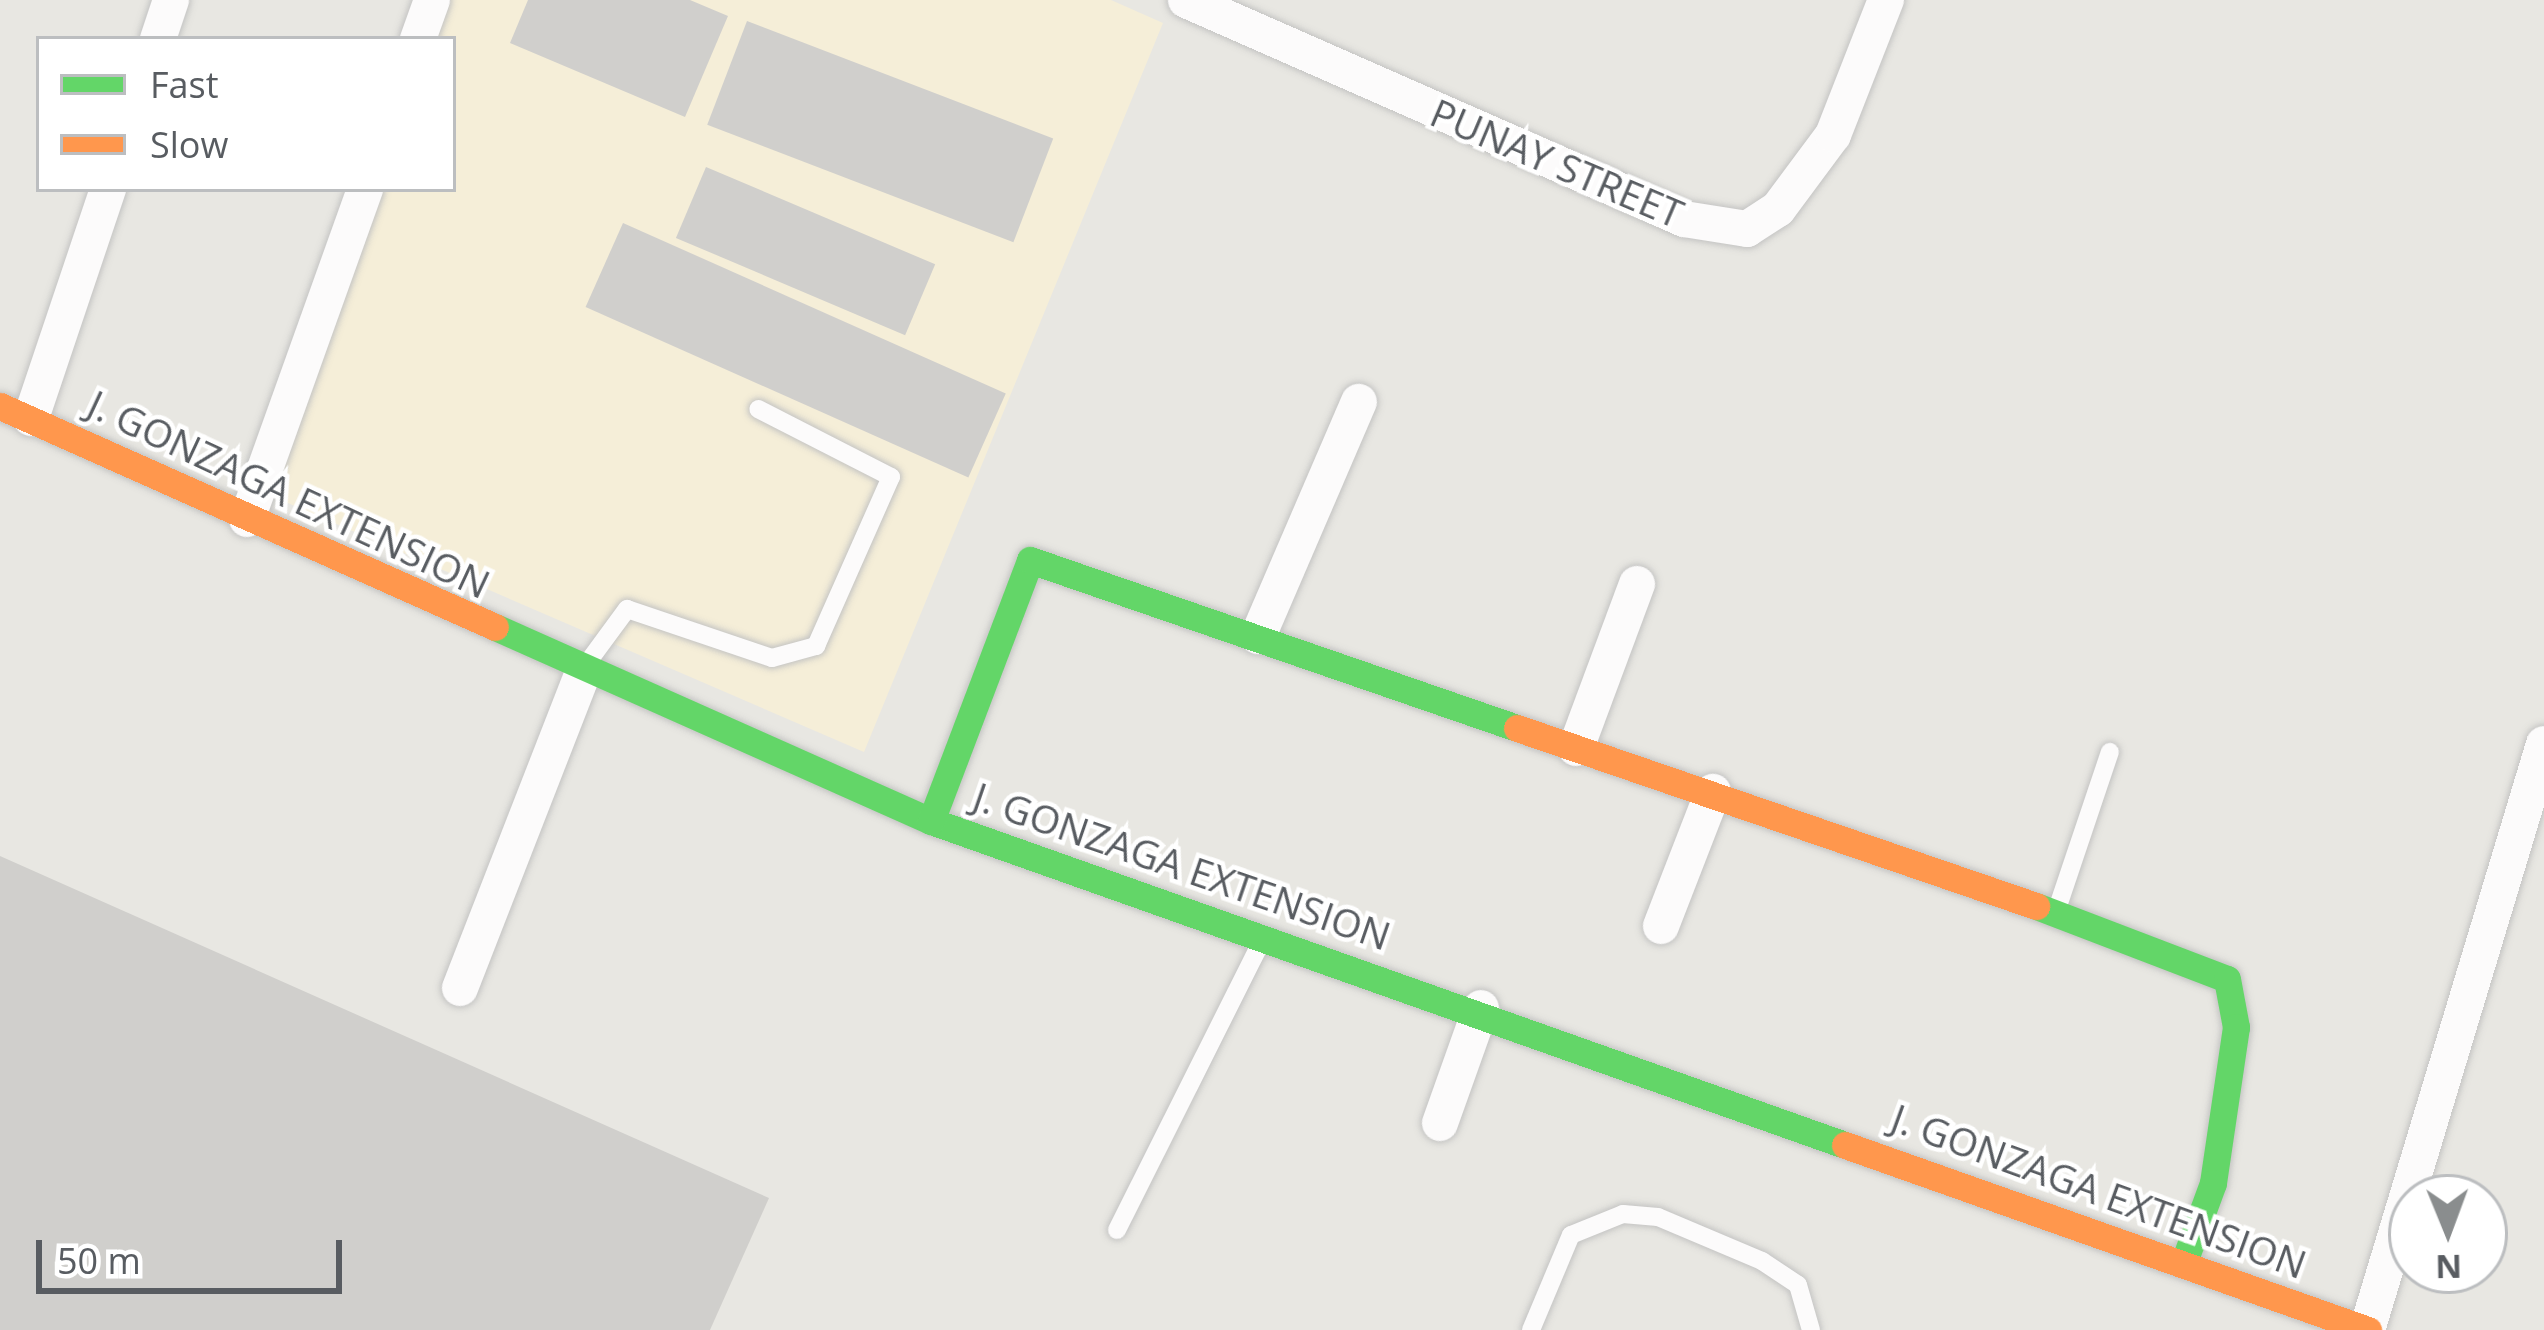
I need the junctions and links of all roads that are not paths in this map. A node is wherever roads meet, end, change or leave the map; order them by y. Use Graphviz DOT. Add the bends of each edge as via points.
graph roads {
  1 [pos="171,0"];
  2 [pos="432,0"];
  3 [pos="1186,0"];
  4 [pos="1886,0"];
  5 [pos="1265,17"];
  6 [pos="159,36"];
  7 [pos="419,36"];
  8 [pos="107,192"];
  9 [pos="363,192"];
  10 [pos="1359,402"];
  11 [pos="758,409"];
  12 [pos="15,412"];
  13 [pos="247,519"];
  14 [pos="1637,584"];
  15 [pos="1258,636"];
  16 [pos="583,672"];
  17 [pos="2544,744"];
  18 [pos="1576,748"];
  19 [pos="2110,752"];
  20 [pos="1713,792"];
  21 [pos="932,821"];
  22 [pos="2056,913"];
  23 [pos="1661,926"];
  24 [pos="1263,939"];
  25 [pos="460,988"];
  26 [pos="1481,1008"];
  27 [pos="1440,1123"];
  28 [pos="1117,1230"];
  29 [pos="2184,1262"];
  30 [pos="1531,1330"];
  31 [pos="1811,1330"];
  32 [pos="2367,1330"];
  1 -- 6 [label="street"];
  2 -- 7 [label="street"];
  3 -- 5 [label="street, PUNAY STREET"];
  4 -- 5 [label="street, PUNAY STREET" via="1834,135 1778,209 1747,229 1684,219"];
  8 -- 12 [label="street"];
  9 -- 13 [label="street"];
  10 -- 15 [label="street"];
  11 -- 16 [label="lane" via="891,477 816,646 772,658 618,610"];
  12 -- 13 [label="street, J. GONZAGA EXTENSION"];
  13 -- 16 [label="street, J. GONZAGA EXTENSION"];
  14 -- 18 [label="street"];
  15 -- 18 [label="street"];
  15 -- 21 [label="street" via="1030,560"];
  16 -- 21 [label="street, J. GONZAGA EXTENSION"];
  16 -- 25 [label="street"];
  17 -- 32 [label="street"];
  18 -- 20 [label="street"];
  19 -- 22 [label="lane"];
  20 -- 22 [label="street"];
  20 -- 23 [label="street"];
  21 -- 24 [label="street, J. GONZAGA EXTENSION"];
  22 -- 29 [label="street" via="2227,980 2236,1027 2221,1141"];
  24 -- 26 [label="street, J. GONZAGA EXTENSION"];
  24 -- 28 [label="lane"];
  26 -- 27 [label="street"];
  26 -- 29 [label="street, J. GONZAGA EXTENSION"];
  29 -- 32 [label="street, J. GONZAGA EXTENSION"];
  30 -- 31 [label="lane" via="1571,1235 1623,1214 1658,1217 1762,1261 1798,1285"];
}
